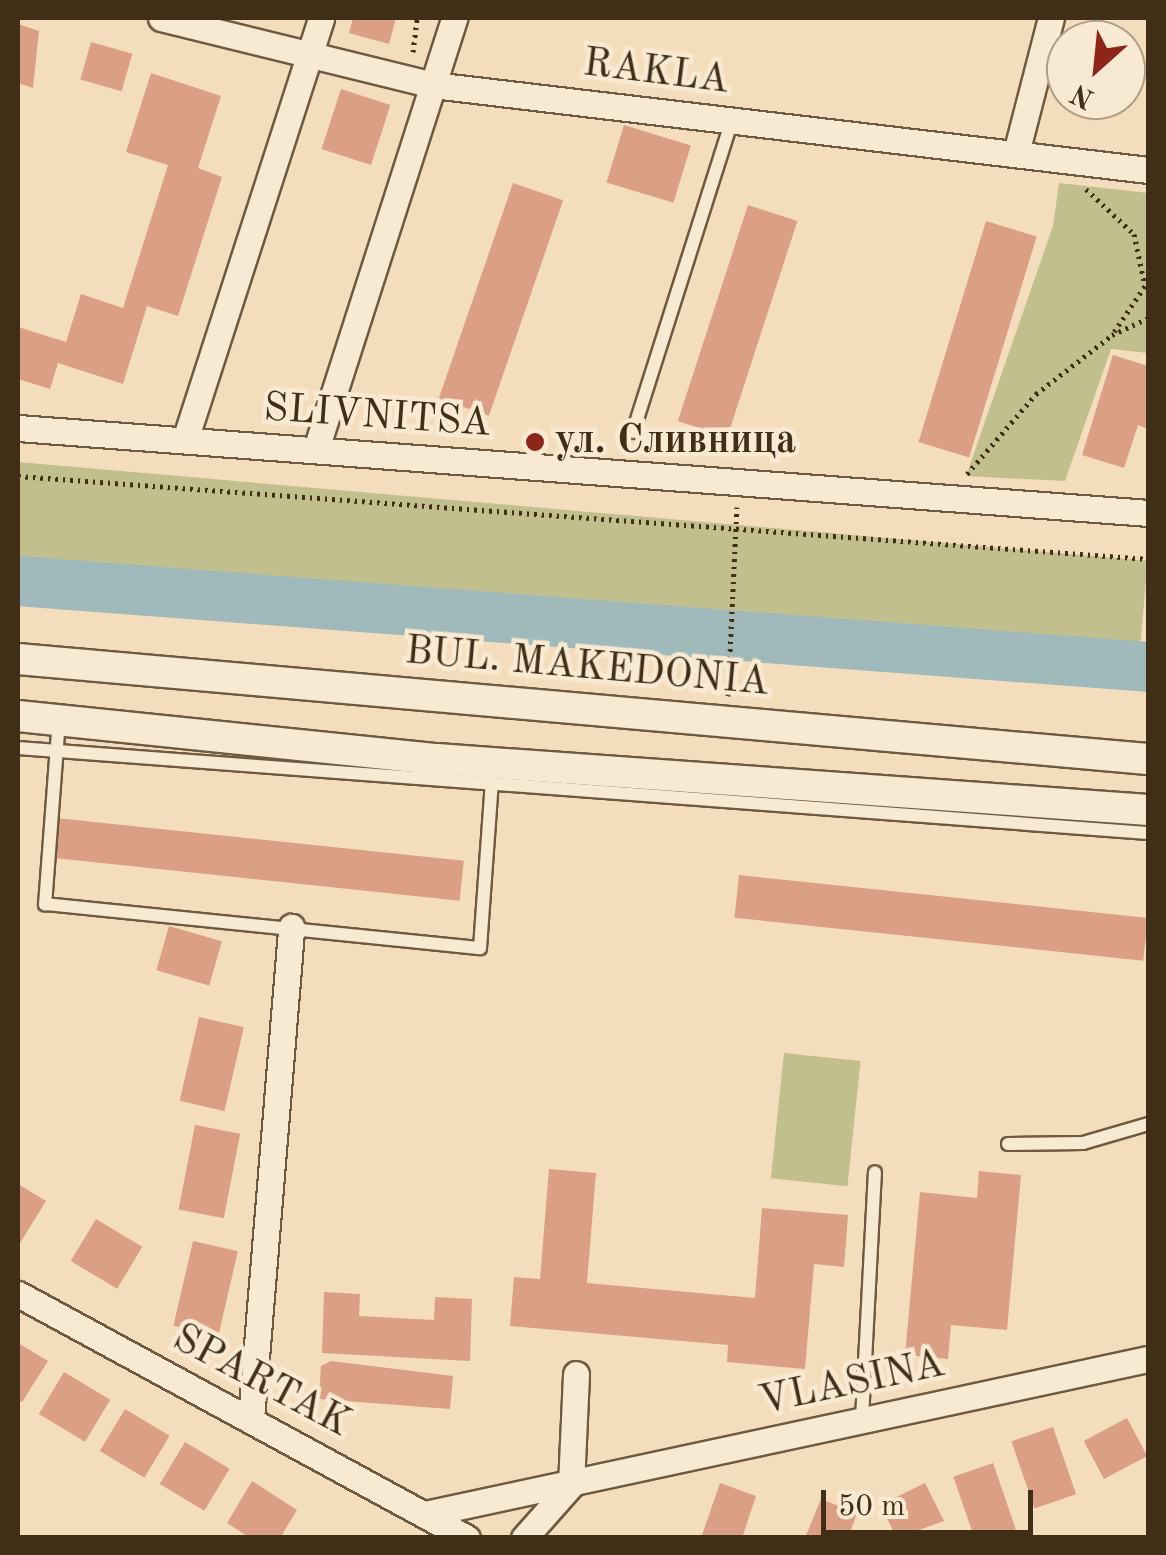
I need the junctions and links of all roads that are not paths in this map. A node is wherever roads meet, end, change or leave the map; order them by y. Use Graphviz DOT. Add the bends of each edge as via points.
graph roads {
  1 [pos="160,18"];
  2 [pos="320,18"];
  3 [pos="454,18"];
  4 [pos="1051,18"];
  5 [pos="309,54"];
  6 [pos="433,85"];
  7 [pos="732,120"];
  8 [pos="1016,153"];
  9 [pos="1148,170"];
  10 [pos="18,428"];
  11 [pos="633,432"];
  12 [pos="185,440"];
  13 [pos="316,449"];
  14 [pos="1148,513"];
  15 [pos="18,658"];
  16 [pos="18,716"];
  17 [pos="59,719"];
  18 [pos="18,748"];
  19 [pos="56,751"];
  20 [pos="1148,759"];
  21 [pos="492,780"];
  22 [pos="1148,810"];
  23 [pos="1148,834"];
  24 [pos="291,927"];
  25 [pos="1148,1124"];
  26 [pos="1008,1144"];
  27 [pos="875,1172"];
  28 [pos="18,1294"];
  29 [pos="1148,1359"];
  30 [pos="576,1374"];
  31 [pos="251,1418"];
  32 [pos="862,1420"];
  33 [pos="571,1485"];
  34 [pos="425,1514"];
  35 [pos="467,1538"];
  36 [pos="524,1538"];
  1 -- 5 [label="street, RAKLA"];
  2 -- 5 [label="street"];
  3 -- 6 [label="street"];
  4 -- 8 [label="street"];
  5 -- 6 [label="street, RAKLA"];
  5 -- 12 [label="street"];
  6 -- 7 [label="street, RAKLA"];
  6 -- 13 [label="street"];
  7 -- 8 [label="street, RAKLA"];
  7 -- 11 [label="lane"];
  8 -- 9 [label="street, RAKLA"];
  10 -- 12 [label="street, SLIVNITSA"];
  12 -- 13 [label="street, SLIVNITSA"];
  13 -- 14 [label="street, SLIVNITSA"];
  15 -- 20 [label="street, BUL. MAKEDONIA"];
  16 -- 17 [label="street"];
  17 -- 19 [label="lane"];
  17 -- 22 [label="street" via="437,759"];
  18 -- 19 [label="lane"];
  19 -- 21 [label="lane"];
  19 -- 24 [label="lane" via="45,904"];
  21 -- 23 [label="lane"];
  21 -- 24 [label="lane" via="480,948"];
  24 -- 31 [label="street"];
  25 -- 26 [label="lane" via="1083,1143"];
  27 -- 32 [label="lane"];
  28 -- 31 [label="street, SPARTAK"];
  29 -- 32 [label="street, VLASINA"];
  30 -- 33 [label="street"];
  31 -- 34 [label="street, SPARTAK"];
  32 -- 33 [label="street, VLASINA"];
  33 -- 34 [label="street, VLASINA"];
  33 -- 36 [label="street"];
  34 -- 35 [label="street, SPARTAK"];
}
